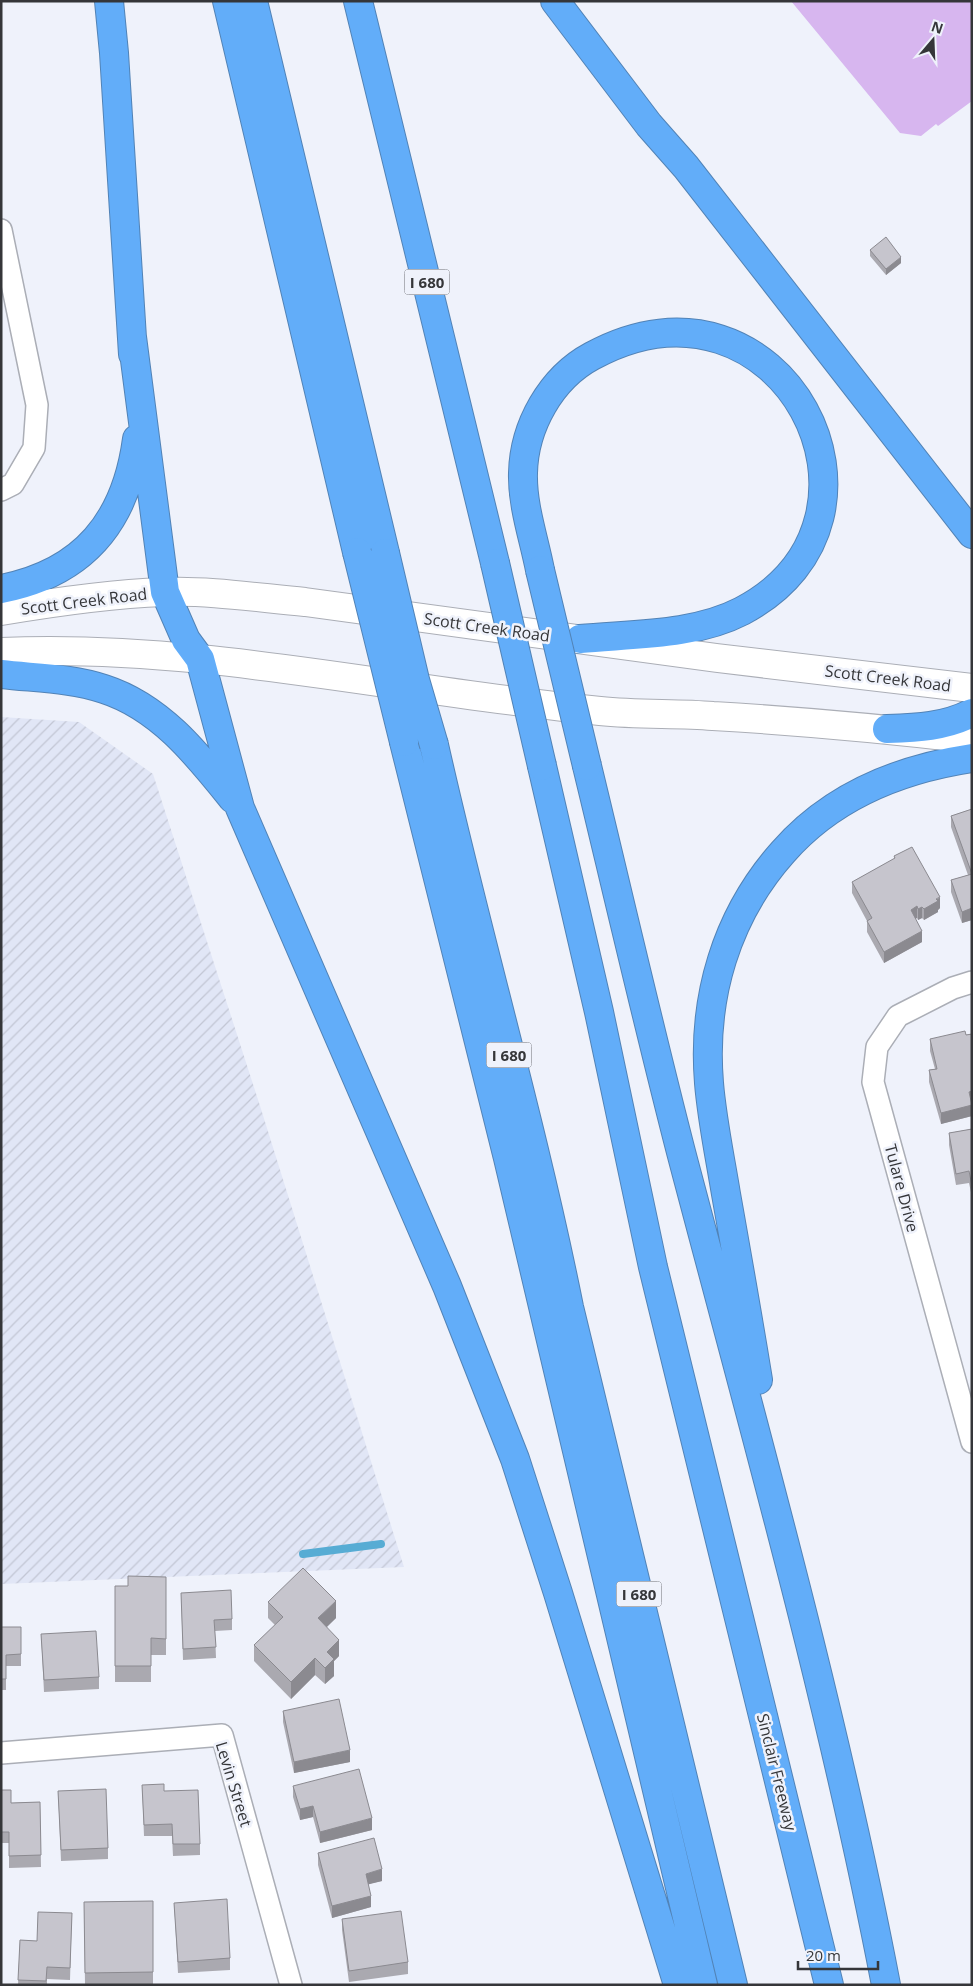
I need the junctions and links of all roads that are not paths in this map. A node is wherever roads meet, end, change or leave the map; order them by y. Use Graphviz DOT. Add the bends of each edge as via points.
graph roads {
  1 [pos="109,1"];
  2 [pos="226,1"];
  3 [pos="254,1"];
  4 [pos="358,1"];
  5 [pos="555,1"];
  6 [pos="1,230"];
  7 [pos="132,336"];
  8 [pos="1,490"];
  9 [pos="969,528"];
  10 [pos="1,589"];
  11 [pos="165,592"];
  12 [pos="1,611"];
  13 [pos="580,639"];
  14 [pos="1,652"];
  15 [pos="200,659"];
  16 [pos="1,674"];
  17 [pos="972,688"];
  18 [pos="972,713"];
  19 [pos="887,729"];
  20 [pos="972,739"];
  21 [pos="972,758"];
  22 [pos="240,808"];
  23 [pos="972,982"];
  24 [pos="972,1442"];
  25 [pos="793,1568"];
  26 [pos="1,1753"];
  27 [pos="291,1985"];
  28 [pos="678,1985"];
  29 [pos="703,1985"];
  30 [pos="733,1985"];
  31 [pos="829,1985"];
  32 [pos="886,1985"];
  1 -- 7 [label="highway"];
  2 -- 29 [label="highway, I 680, bridge" via="357,552 508,1158"];
  3 -- 30 [label="highway, I 680, bridge" via="415,680 548,1203 572,1316"];
  4 -- 31 [label="highway, Sinclair Freeway / I 680, bridge" via="495,563 599,1012 653,1267"];
  5 -- 9 [label="highway" via="649,125 686,167"];
  6 -- 8 [label="street" via="37,405 34,448 13,484"];
  7 -- 10 [label="highway" via="137,439 134,464 116,511 82,554 30,584"];
  7 -- 11 [label="highway"];
  11 -- 12 [label="main road, Scott Creek Road"];
  11 -- 13 [label="main road, Scott Creek Road" via="305,602"];
  11 -- 15 [label="highway" via="186,640"];
  13 -- 17 [label="main road, Scott Creek Road"];
  13 -- 25 [label="highway, bridge" via="677,630 714,623 741,612 768,595 803,556 820,506 823,474 819,449 805,409 786,383 760,359 733,342 701,333 639,336 608,347 583,361 546,399 533,423 522,474 540,570 680,1148"];
  14 -- 15 [label="main road" via="101,651"];
  15 -- 19 [label="main road" via="602,711"];
  15 -- 22 [label="highway"];
  16 -- 22 [label="highway" via="81,684 104,689 135,702 188,745"];
  18 -- 19 [label="highway" via="932,727"];
  19 -- 20 [label="main road"];
  21 -- 25 [label="highway" via="942,762 890,778 841,802 814,821 769,868 749,896 723,954 714,984 709,1024 710,1093"];
  22 -- 28 [label="highway" via="481,1368 515,1459"];
  23 -- 24 [label="street, Tulare Drive" via="898,1016 877,1047 872,1082"];
  25 -- 32 [label="highway" via="854,1826"];
  26 -- 27 [label="street, Levin Street" via="222,1735"];
}
